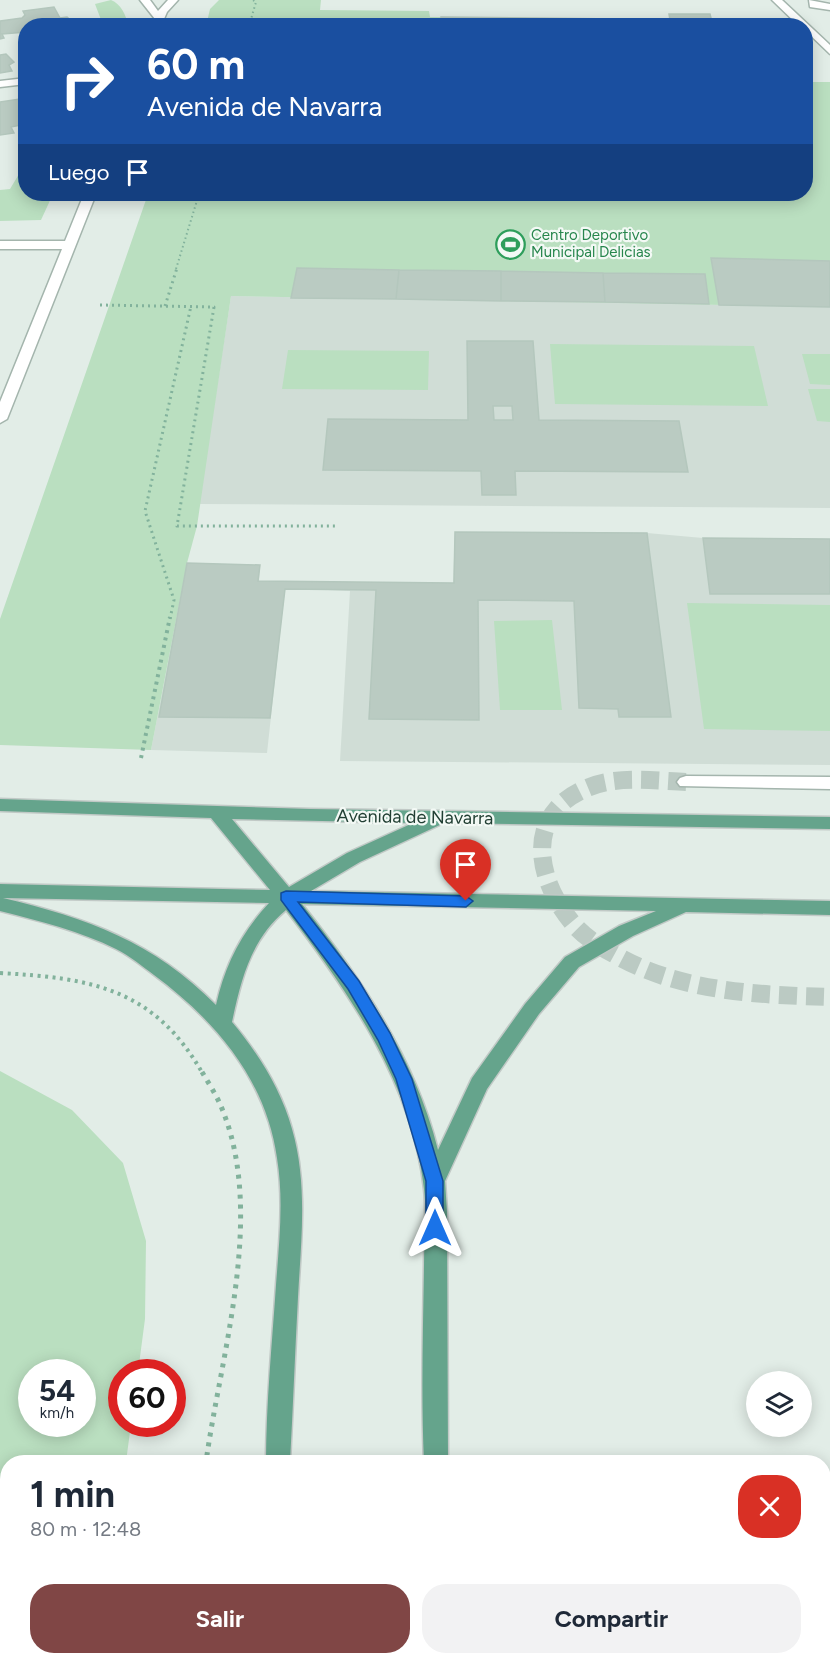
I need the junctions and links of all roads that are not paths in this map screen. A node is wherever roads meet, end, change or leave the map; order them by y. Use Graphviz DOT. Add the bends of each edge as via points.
graph roads {
  1 [pos="145,0"];
  2 [pos="173,0"];
  3 [pos="777,0"];
  4 [pos="814,0"];
  5 [pos="830,7"];
  6 [pos="156,18"];
  7 [pos="161,18"];
  8 [pos="796,18"];
  9 [pos="813,34"];
  10 [pos="830,51"];
  11 [pos="18,82"];
  12 [pos="0,84"];
  13 [pos="87,201"];
  14 [pos="0,245"];
  15 [pos="69,245"];
  16 [pos="0,419"];
  17 [pos="686,782"];
  18 [pos="830,783"];
  19 [pos="0,805"];
  20 [pos="217,813"];
  21 [pos="442,817"];
  22 [pos="830,824"];
  23 [pos="0,891"];
  24 [pos="286,896"];
  25 [pos="0,904"];
  26 [pos="686,907"];
  27 [pos="830,908"];
  28 [pos="222,1023"];
  29 [pos="435,1181"];
  30 [pos="278,1455"];
  31 [pos="436,1455"];
  1 -- 6 [label="street"];
  2 -- 7 [label="street"];
  3 -- 8 [label="street"];
  4 -- 5 [label="street" via="813,5"];
  9 -- 10 [label="street"];
  11 -- 12 [label="street"];
  13 -- 15 [label="street"];
  14 -- 15 [label="street"];
  15 -- 16 [label="street"];
  17 -- 18 [label="street"];
  19 -- 20 [label="main road, Avenida de Navarra"];
  20 -- 21 [label="main road, Avenida de Navarra"];
  20 -- 24 [label="main road"];
  21 -- 22 [label="main road, Avenida de Navarra"];
  21 -- 24 [label="main road" via="353,858"];
  23 -- 24 [label="main road"];
  24 -- 26 [label="main road"];
  24 -- 28 [label="main road" via="256,929 240,957"];
  24 -- 29 [label="main road" via="353,985 385,1037 404,1079"];
  25 -- 28 [label="main road" via="80,927 127,946 184,986"];
  26 -- 27 [label="main road"];
  26 -- 29 [label="main road" via="627,931 572,962 532,1009 479,1084"];
  28 -- 30 [label="main road" via="254,1063 273,1100 287,1157 292,1209"];
  29 -- 31 [label="main road"];
}
